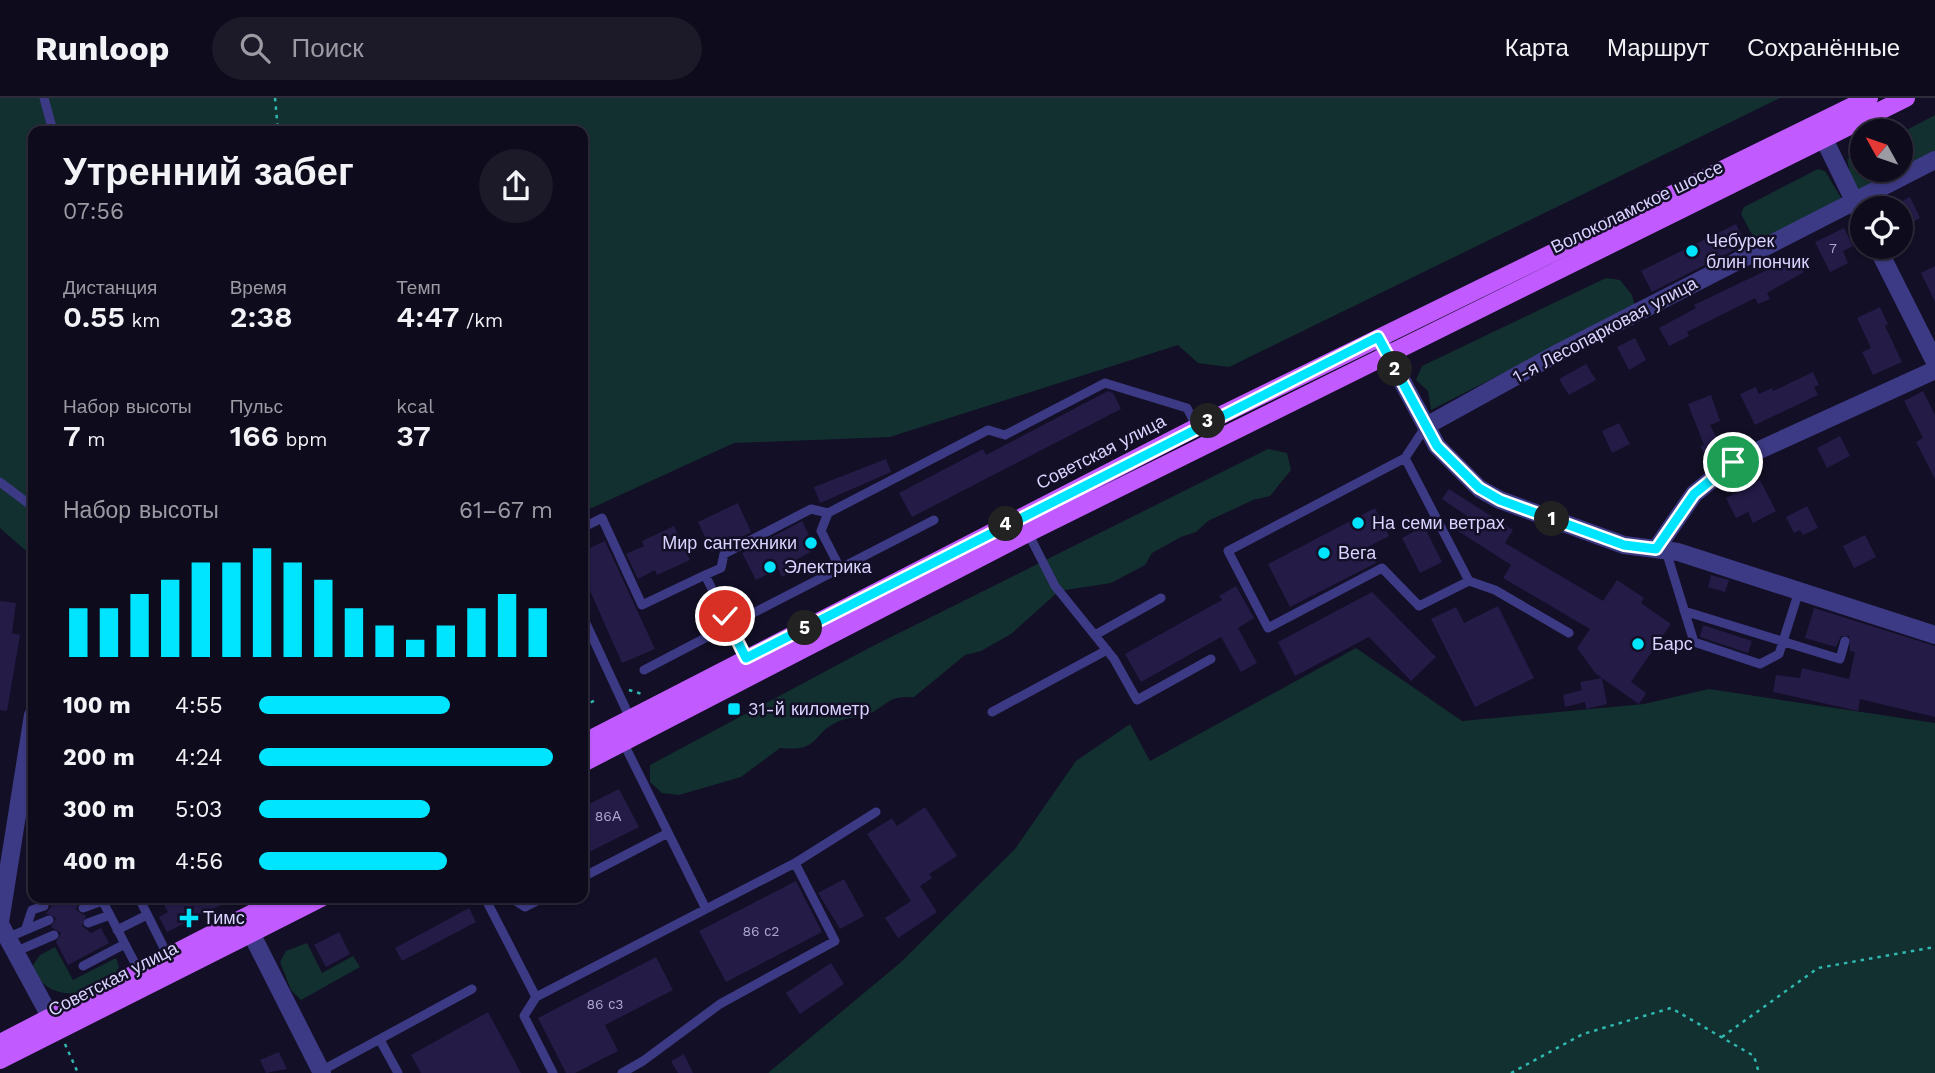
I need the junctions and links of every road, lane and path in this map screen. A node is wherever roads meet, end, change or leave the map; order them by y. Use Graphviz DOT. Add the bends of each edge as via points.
graph roads {
  1 [pos="44,98"];
  2 [pos="275,98"];
  3 [pos="1869,98"];
  4 [pos="1906,98"];
  5 [pos="52,126"];
  6 [pos="278,126"];
  7 [pos="1824,139"];
  8 [pos="1935,160"];
  9 [pos="1852,196"];
  10 [pos="1878,196"];
  11 [pos="1850,213"];
  12 [pos="1883,259"];
  13 [pos="1382,345"];
  14 [pos="1935,362"];
  15 [pos="1935,370"];
  16 [pos="1426,426"];
  17 [pos="1196,427"];
  18 [pos="1405,458"];
  19 [pos="0,482"];
  20 [pos="28,503"];
  21 [pos="828,513"];
  22 [pos="934,520"];
  23 [pos="588,525"];
  24 [pos="1028,533"];
  25 [pos="1661,550"];
  26 [pos="840,568"];
  27 [pos="705,575"];
  28 [pos="1469,581"];
  29 [pos="1799,591"];
  30 [pos="1161,598"];
  31 [pos="1684,611"];
  32 [pos="730,625"];
  33 [pos="588,628"];
  34 [pos="1569,633"];
  35 [pos="1095,635"];
  36 [pos="1935,635"];
  37 [pos="1845,641"];
  38 [pos="1783,642"];
  39 [pos="1107,650"];
  40 [pos="746,658"];
  41 [pos="1211,659"];
  42 [pos="644,670"];
  43 [pos="628,690"];
  44 [pos="653,694"];
  45 [pos="598,699"];
  46 [pos="588,704"];
  47 [pos="992,712"];
  48 [pos="630,718"];
  49 [pos="588,740"];
  50 [pos="622,742"];
  51 [pos="28,754"];
  52 [pos="588,760"];
  53 [pos="876,812"];
  54 [pos="668,833"];
  55 [pos="795,863"];
  56 [pos="588,874"];
  57 [pos="94,903"];
  58 [pos="103,903"];
  59 [pos="141,903"];
  60 [pos="272,903"];
  61 [pos="311,903"];
  62 [pos="488,903"];
  63 [pos="44,906"];
  64 [pos="83,908"];
  65 [pos="706,909"];
  66 [pos="110,915"];
  67 [pos="147,915"];
  68 [pos="49,920"];
  69 [pos="88,923"];
  70 [pos="26,928"];
  71 [pos="117,930"];
  72 [pos="251,933"];
  73 [pos="5,934"];
  74 [pos="54,934"];
  75 [pos="125,944"];
  76 [pos="1935,947"];
  77 [pos="168,956"];
  78 [pos="83,966"];
  79 [pos="139,971"];
  80 [pos="472,989"];
  81 [pos="536,997"];
  82 [pos="58,1031"];
  83 [pos="1722,1037"];
  84 [pos="380,1040"];
  85 [pos="0,1043"];
  86 [pos="0,1060"];
  87 [pos="322,1072"];
  88 [pos="78,1073"];
  89 [pos="398,1073"];
  90 [pos="553,1073"];
  91 [pos="622,1073"];
  92 [pos="1511,1073"];
  93 [pos="1759,1073"];
  1 -- 5 [label="lane"];
  2 -- 6 [label="path"];
  3 -- 13 [label="main road, Волоколамское шоссе"];
  4 -- 7 [label="main road, Волоколамское шоссе"];
  7 -- 9 [label="street"];
  7 -- 13 [label="main road, Волоколамское шоссе"];
  8 -- 10 [label="street, 1-я Лесопарковая улица"];
  11 -- 16 [label="street, 1-я Лесопарковая улица" via="1556,354"];
  12 -- 14 [label="street"];
  13 -- 16 [label="street"];
  13 -- 17 [label="main road, Советская улица"];
  13 -- 24 [label="main road"];
  15 -- 25 [label="street" via="1733,462 1694,494"];
  16 -- 18 [label="lane"];
  16 -- 25 [label="street" via="1457,468 1500,500 1624,545"];
  17 -- 21 [label="lane" via="1187,408 1105,383 1004,435 988,430"];
  17 -- 40 [label="main road, Советская улица"];
  18 -- 28 [label="lane"];
  18 -- 28 [label="lane" via="1228,551 1268,628 1382,568 1419,606"];
  19 -- 20 [label="lane"];
  21 -- 26 [label="lane" via="821,531"];
  21 -- 27 [label="lane" via="811,509 724,554 721,568"];
  22 -- 26 [label="lane"];
  23 -- 27 [label="lane" via="602,518 642,605"];
  24 -- 35 [label="lane" via="1055,586"];
  24 -- 50 [label="main road"];
  25 -- 29 [label="street"];
  25 -- 31 [label="lane"];
  26 -- 32 [label="lane"];
  27 -- 32 [label="lane"];
  28 -- 34 [label="lane" via="1495,590"];
  29 -- 36 [label="street"];
  29 -- 38 [label="lane"];
  30 -- 35 [label="lane"];
  31 -- 38 [label="lane"];
  31 -- 38 [label="lane" via="1694,642 1760,664 1779,654"];
  32 -- 40 [label="lane"];
  32 -- 42 [label="lane"];
  33 -- 48 [label="lane"];
  35 -- 39 [label="lane"];
  37 -- 38 [label="lane" via="1840,659"];
  39 -- 41 [label="lane" via="1137,701"];
  39 -- 47 [label="lane"];
  40 -- 48 [label="main road, Советская улица"];
  43 -- 44 [label="path"];
  45 -- 46 [label="path"];
  48 -- 49 [label="main road, Советская улица"];
  50 -- 52 [label="main road"];
  50 -- 54 [label="lane"];
  51 -- 73 [label="street"];
  53 -- 55 [label="lane"];
  54 -- 56 [label="lane"];
  54 -- 65 [label="lane"];
  55 -- 65 [label="lane"];
  55 -- 91 [label="lane" via="835,941 720,1004"];
  57 -- 64 [label="lane"];
  58 -- 66 [label="lane"];
  59 -- 67 [label="lane"];
  60 -- 77 [label="main road, Советская улица"];
  61 -- 72 [label="main road, Советская улица"];
  62 -- 81 [label="lane"];
  63 -- 70 [label="lane" via="32,910"];
  65 -- 81 [label="lane"];
  66 -- 69 [label="lane"];
  66 -- 71 [label="lane"];
  67 -- 71 [label="lane"];
  67 -- 77 [label="lane"];
  68 -- 70 [label="lane"];
  70 -- 73 [label="lane"];
  71 -- 75 [label="lane"];
  72 -- 82 [label="main road, Советская улица"];
  72 -- 87 [label="street"];
  73 -- 74 [label="lane"];
  73 -- 82 [label="street"];
  75 -- 78 [label="lane"];
  75 -- 79 [label="lane"];
  76 -- 83 [label="path" via="1818,968"];
  77 -- 79 [label="main road, Советская улица"];
  79 -- 82 [label="main road, Советская улица"];
  80 -- 84 [label="lane"];
  81 -- 90 [label="lane" via="524,1016"];
  82 -- 85 [label="main road, Советская улица"];
  82 -- 86 [label="main road, Советская улица"];
  82 -- 88 [label="path"];
  83 -- 92 [label="path" via="1671,1008 1583,1034"];
  83 -- 93 [label="path" via="1754,1056"];
  84 -- 87 [label="lane"];
  84 -- 89 [label="lane"];
}
